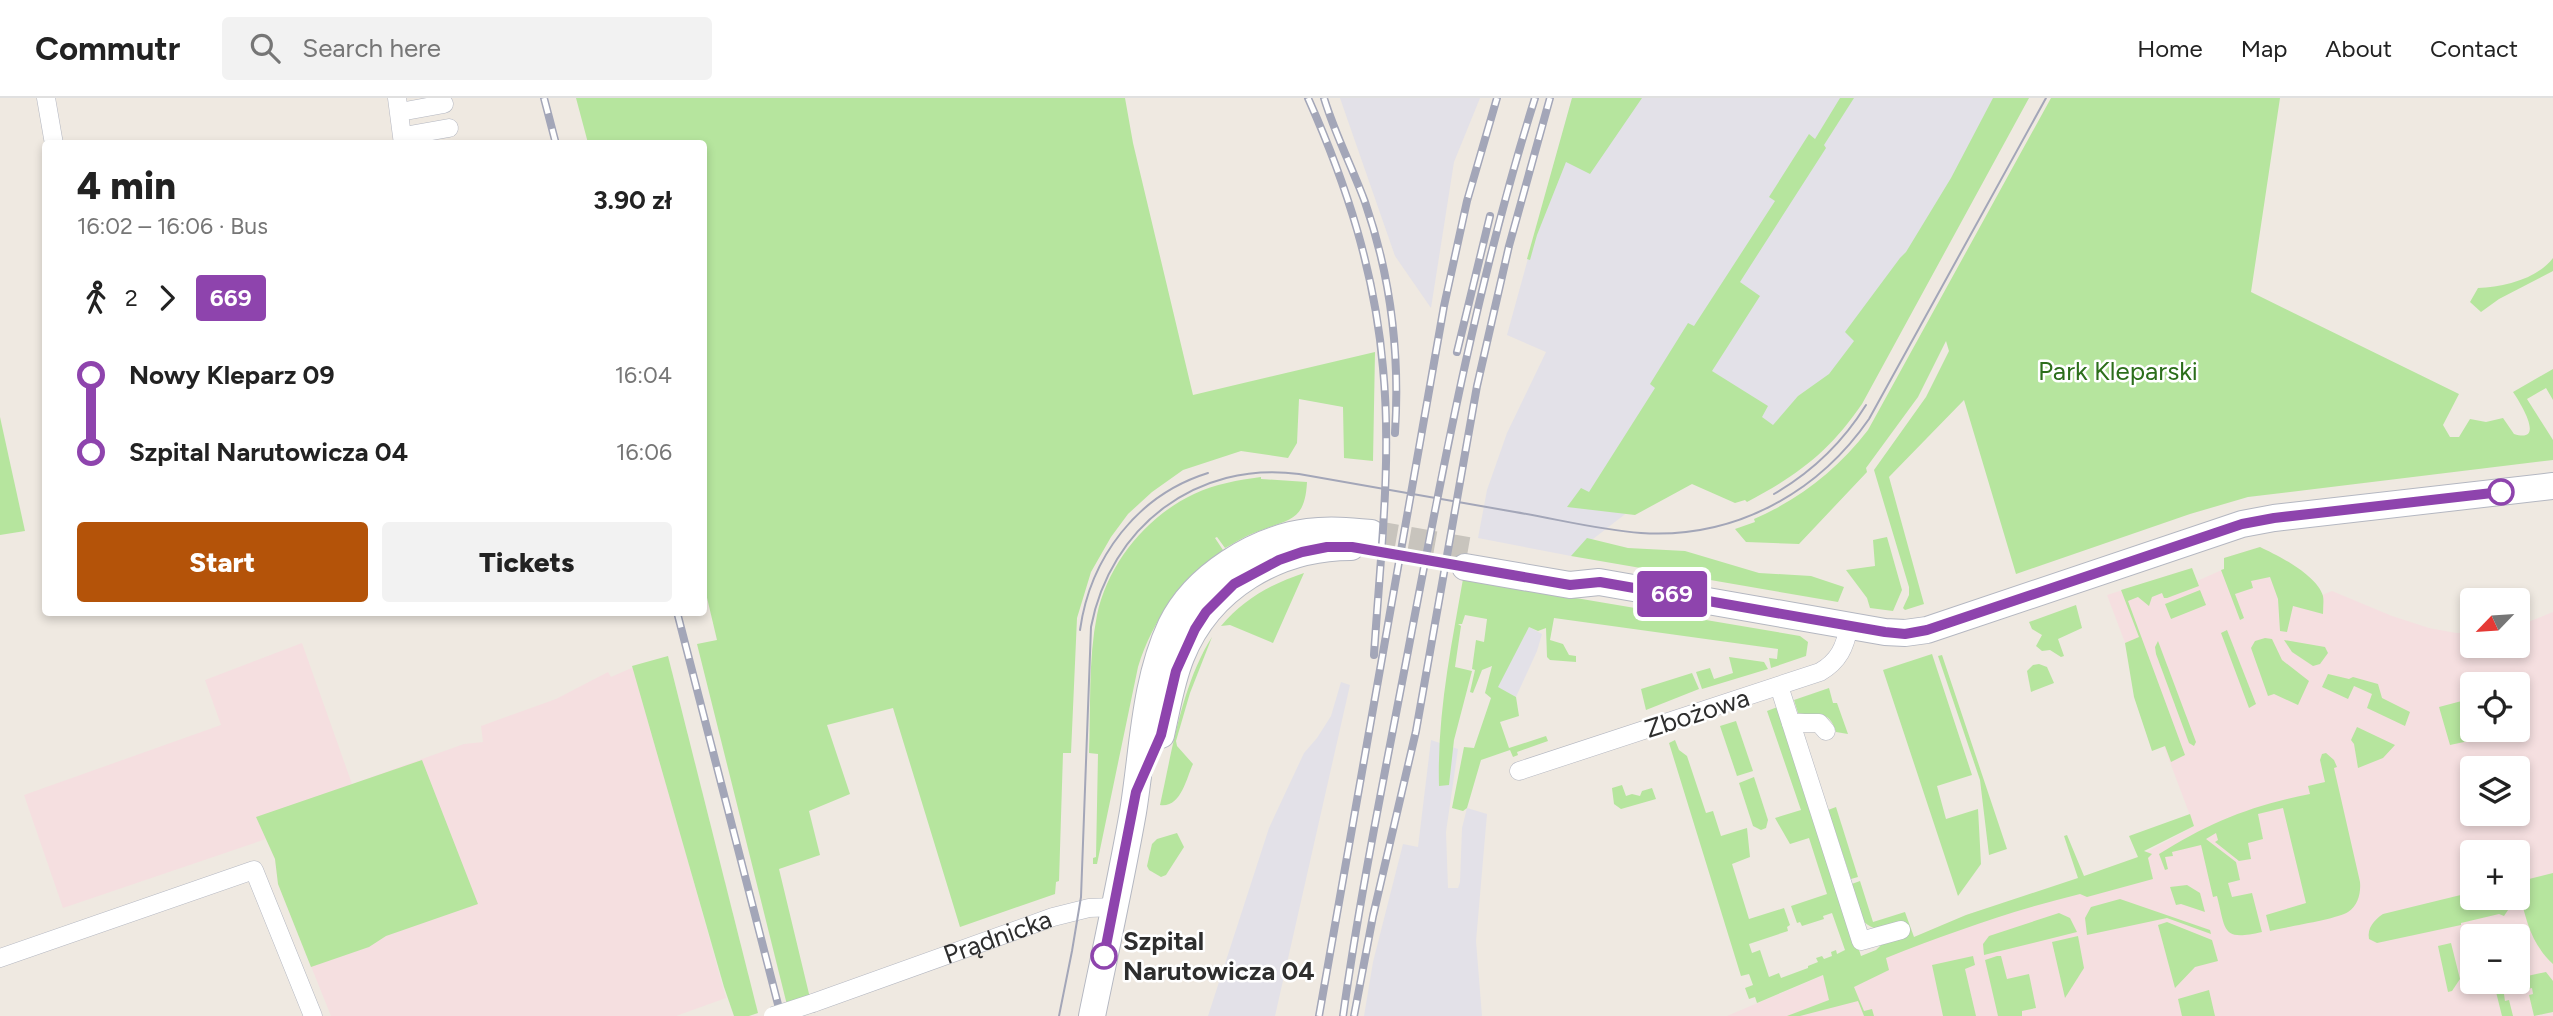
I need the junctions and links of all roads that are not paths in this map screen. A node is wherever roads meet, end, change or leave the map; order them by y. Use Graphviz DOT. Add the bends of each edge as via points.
graph roads {
  1 [pos="46,98"];
  2 [pos="444,104"];
  3 [pos="399,105"];
  4 [pos="449,128"];
  5 [pos="404,139"];
  6 [pos="53,140"];
  7 [pos="2553,486"];
  8 [pos="1370,541"];
  9 [pos="1467,559"];
  10 [pos="1849,626"];
  11 [pos="1779,686"];
  12 [pos="1791,723"];
  13 [pos="1826,731"];
  14 [pos="1519,771"];
  15 [pos="1114,907"];
  16 [pos="1901,930"];
  17 [pos="0,958"];
  18 [pos="313,1016"];
  19 [pos="773,1016"];
  20 [pos="1092,1016"];
  1 -- 6 [label="street"];
  2 -- 3 [label="street"];
  3 -- 5 [label="street"];
  4 -- 5 [label="street"];
  7 -- 10 [label="street" via="2256,521 1927,630 1894,633"];
  8 -- 15 [label="street" via="1326,530 1278,538 1236,559 1198,589 1172,624 1151,691"];
  9 -- 10 [label="street" via="1570,585 1600,582"];
  10 -- 11 [label="street, Zbożowa" via="1843,649 1832,665"];
  11 -- 12 [label="street"];
  11 -- 14 [label="street, Zbożowa"];
  12 -- 13 [label="street" via="1819,723"];
  12 -- 16 [label="street" via="1861,942"];
  15 -- 19 [label="street, Prądnicka, bridge" via="1053,918"];
  15 -- 20 [label="street"];
  17 -- 18 [label="street" via="254,870"];
}
